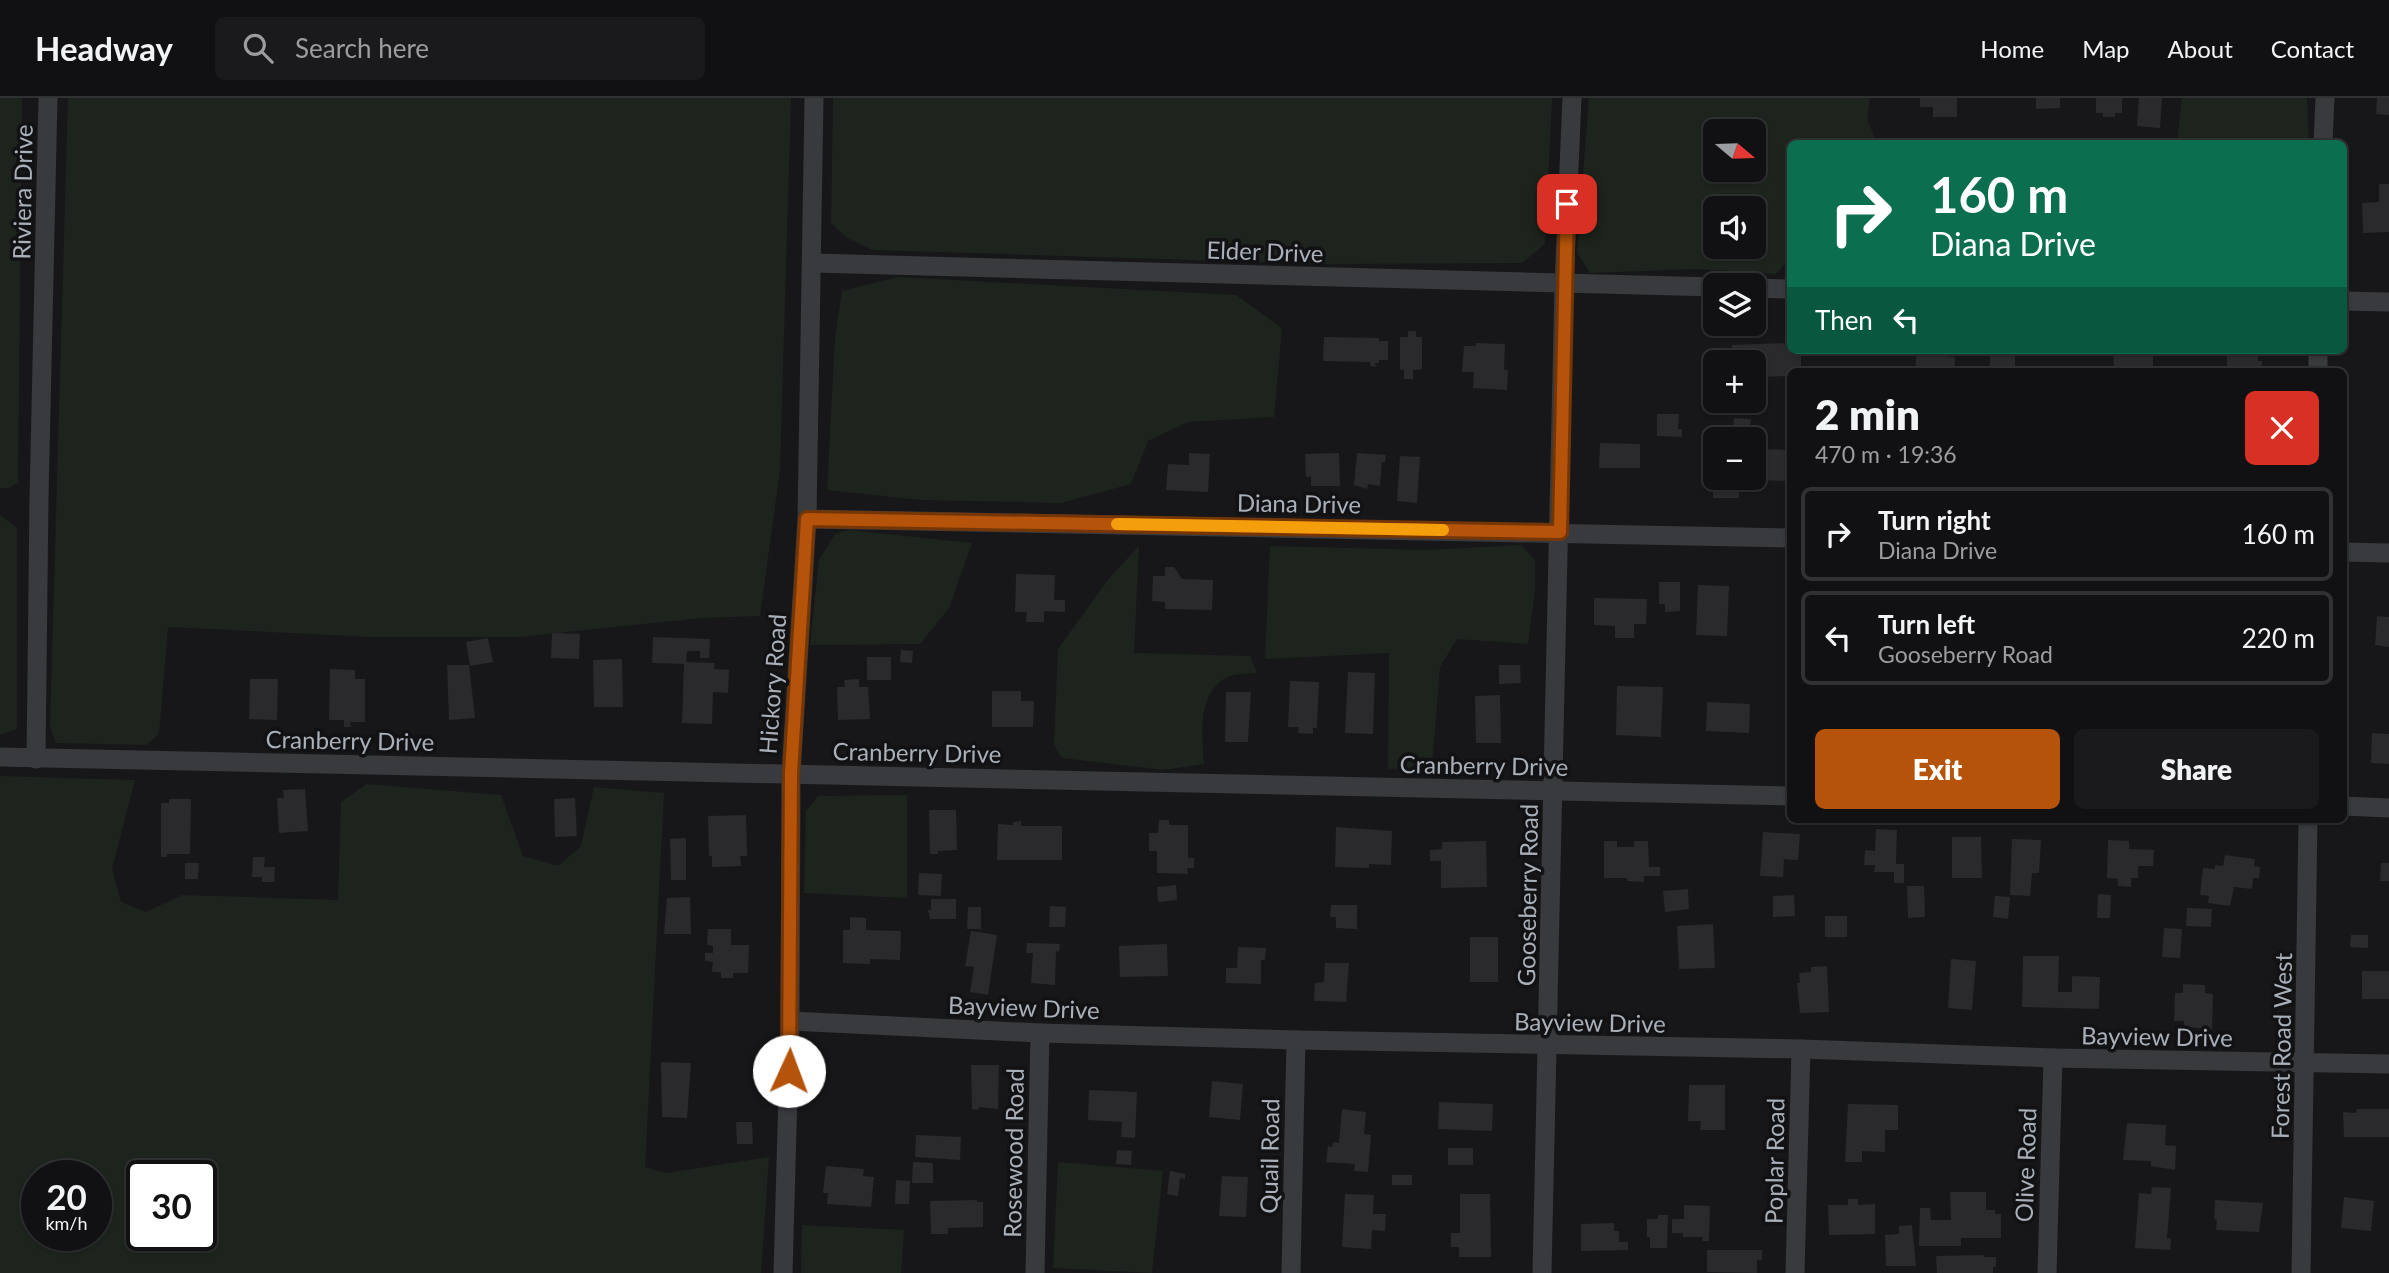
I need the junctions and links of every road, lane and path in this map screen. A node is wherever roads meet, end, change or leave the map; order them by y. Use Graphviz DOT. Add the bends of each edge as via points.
graph roads {
  1 [pos="48,98"];
  2 [pos="814,98"];
  3 [pos="1572,98"];
  4 [pos="2325,98"];
  5 [pos="2323,140"];
  6 [pos="813,263"];
  7 [pos="1564,284"];
  8 [pos="1703,288"];
  9 [pos="1766,288"];
  10 [pos="1787,289"];
  11 [pos="2347,301"];
  12 [pos="2389,302"];
  13 [pos="807,519"];
  14 [pos="1560,532"];
  15 [pos="1787,538"];
  16 [pos="2347,552"];
  17 [pos="2389,553"];
  18 [pos="0,757"];
  19 [pos="36,758"];
  20 [pos="791,773"];
  21 [pos="1553,791"];
  22 [pos="1787,796"];
  23 [pos="2347,806"];
  24 [pos="2389,807"];
  25 [pos="2308,823"];
  26 [pos="790,1021"];
  27 [pos="1040,1033"];
  28 [pos="1296,1040"];
  29 [pos="1548,1046"];
  30 [pos="1801,1049"];
  31 [pos="2053,1058"];
  32 [pos="2306,1063"];
  33 [pos="2389,1064"];
  34 [pos="783,1273"];
  35 [pos="1035,1273"];
  36 [pos="1290,1273"];
  37 [pos="1542,1273"];
  38 [pos="1795,1273"];
  39 [pos="2047,1273"];
  40 [pos="2301,1273"];
  1 -- 19 [label="street, Riviera Drive"];
  2 -- 6 [label="street, Hickory Road"];
  3 -- 7 [label="street, Gooseberry Road"];
  4 -- 5 [label="street"];
  6 -- 7 [label="street, Elder Drive"];
  6 -- 13 [label="street, Hickory Road"];
  7 -- 8 [label="street, Elder Drive"];
  7 -- 14 [label="street, Gooseberry Road"];
  9 -- 10 [label="street"];
  11 -- 12 [label="street"];
  13 -- 14 [label="street, Diana Drive"];
  13 -- 20 [label="street, Hickory Road"];
  14 -- 15 [label="street, Diana Drive"];
  14 -- 21 [label="street, Gooseberry Road"];
  16 -- 17 [label="street"];
  18 -- 19 [label="street, Cranberry Drive"];
  19 -- 20 [label="street, Cranberry Drive"];
  20 -- 21 [label="street, Cranberry Drive"];
  20 -- 26 [label="street, Hickory Road"];
  21 -- 22 [label="street, Cranberry Drive"];
  21 -- 29 [label="street, Gooseberry Road"];
  23 -- 24 [label="street"];
  25 -- 32 [label="street, Forest Road West"];
  26 -- 27 [label="street, Bayview Drive"];
  26 -- 34 [label="street, Hickory Road"];
  27 -- 28 [label="street, Bayview Drive"];
  27 -- 35 [label="street, Rosewood Road"];
  28 -- 29 [label="street, Bayview Drive"];
  28 -- 36 [label="street, Quail Road"];
  29 -- 30 [label="street, Bayview Drive"];
  29 -- 37 [label="street, Gooseberry Road"];
  30 -- 31 [label="street, Bayview Drive"];
  30 -- 38 [label="street, Poplar Road"];
  31 -- 32 [label="street, Bayview Drive"];
  31 -- 39 [label="street, Olive Road"];
  32 -- 33 [label="street, Bayview Drive"];
  32 -- 40 [label="street, Forest Road West"];
}
